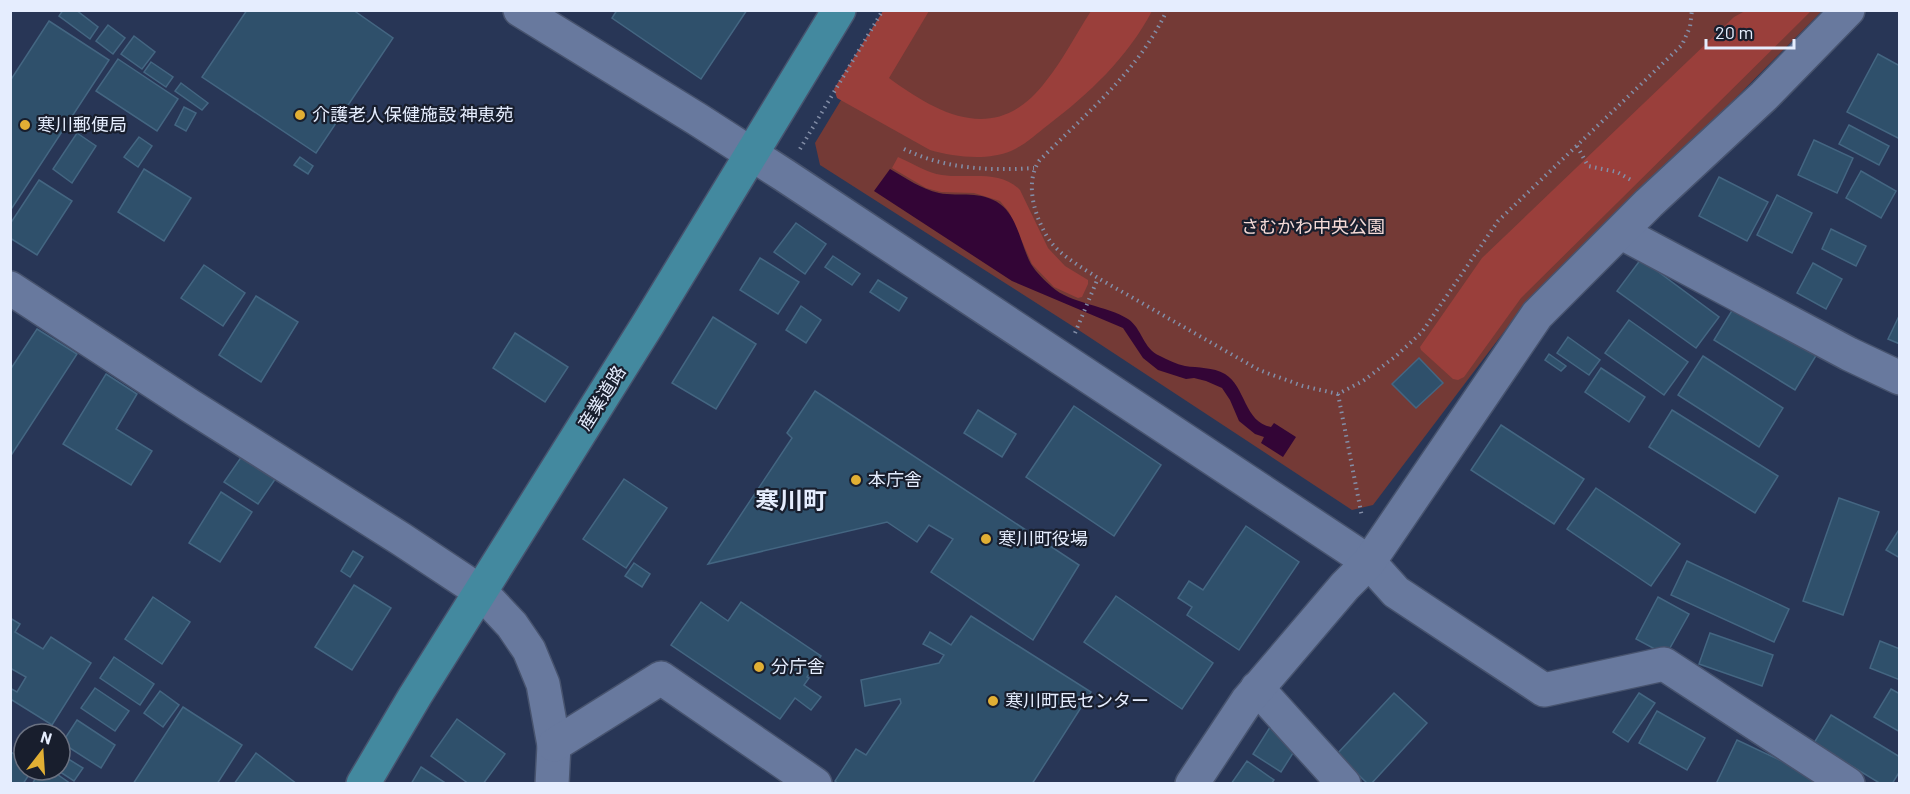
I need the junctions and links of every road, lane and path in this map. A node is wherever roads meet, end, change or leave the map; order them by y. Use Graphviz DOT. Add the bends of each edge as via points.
graph roads {
  1 [pos="520,10"];
  2 [pos="839,10"];
  3 [pos="883,10"];
  4 [pos="1167,10"];
  5 [pos="1848,10"];
  6 [pos="1694,11"];
  7 [pos="1577,146"];
  8 [pos="904,149"];
  9 [pos="799,152"];
  10 [pos="751,154"];
  11 [pos="1035,168"];
  12 [pos="1650,203"];
  13 [pos="1622,233"];
  14 [pos="1098,278"];
  15 [pos="10,288"];
  16 [pos="1060,357"];
  17 [pos="1899,378"];
  18 [pos="1338,394"];
  19 [pos="1362,520"];
  20 [pos="1369,562"];
  21 [pos="481,592"];
  22 [pos="1257,688"];
  23 [pos="554,745"];
  24 [pos="363,783"];
  25 [pos="552,783"];
  26 [pos="815,783"];
  27 [pos="1192,783"];
  28 [pos="1344,783"];
  29 [pos="1848,783"];
  1 -- 10 [label="street"];
  2 -- 10 [label="main road, 産業道路"];
  3 -- 9 [label="path"];
  4 -- 11 [label="path" via="1134,65"];
  5 -- 12 [label="street"];
  6 -- 7 [label="path" via="1682,45"];
  7 -- 12 [label="path" via="1588,166 1624,175"];
  7 -- 18 [label="path" via="1498,221 1422,332 1363,381"];
  8 -- 11 [label="path" via="924,159 954,166 996,171"];
  10 -- 16 [label="street"];
  10 -- 21 [label="main road, 産業道路"];
  11 -- 14 [label="path" via="1032,179 1036,212 1051,242"];
  12 -- 13 [label="street"];
  13 -- 17 [label="street"];
  13 -- 20 [label="street" via="1537,315"];
  14 -- 16 [label="path" via="1077,329"];
  14 -- 18 [label="path" via="1259,370"];
  15 -- 21 [label="street"];
  16 -- 20 [label="street"];
  18 -- 19 [label="path"];
  20 -- 22 [label="street"];
  20 -- 29 [label="street" via="1396,592 1544,690 1664,664"];
  21 -- 23 [label="street" via="529,650 543,684"];
  21 -- 24 [label="main road, 産業道路"];
  22 -- 27 [label="street"];
  22 -- 28 [label="street"];
  23 -- 25 [label="street"];
  23 -- 26 [label="street" via="661,678"];
}
